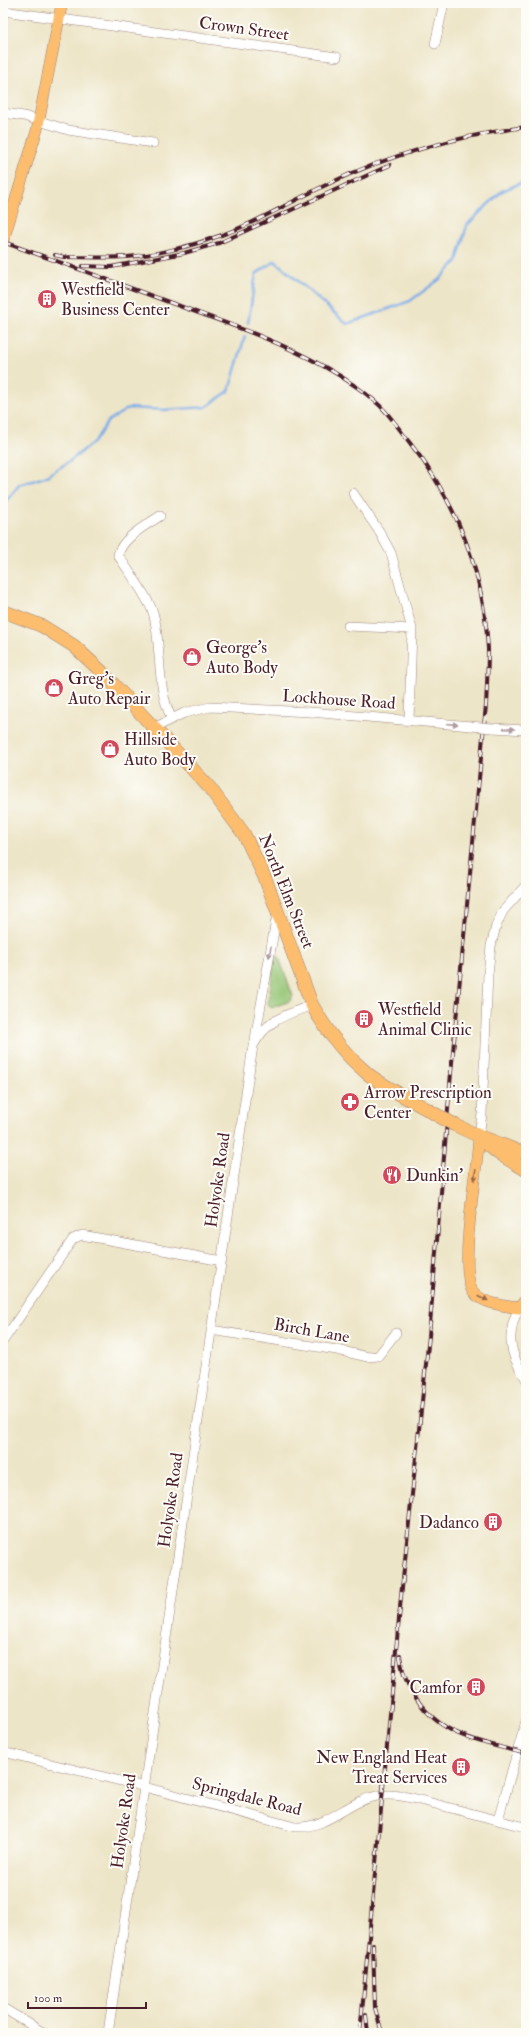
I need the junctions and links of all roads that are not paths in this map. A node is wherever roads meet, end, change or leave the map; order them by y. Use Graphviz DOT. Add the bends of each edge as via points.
graph roads {
  1 [pos="62,3"];
  2 [pos="444,3"];
  3 [pos="3,11"];
  4 [pos="59,19"];
  5 [pos="435,44"];
  6 [pos="337,57"];
  7 [pos="3,113"];
  8 [pos="40,121"];
  9 [pos="153,143"];
  10 [pos="4,239"];
  11 [pos="353,493"];
  12 [pos="160,516"];
  13 [pos="3,611"];
  14 [pos="348,626"];
  15 [pos="412,629"];
  16 [pos="172,719"];
  17 [pos="409,720"];
  18 [pos="154,728"];
  19 [pos="526,730"];
  20 [pos="526,885"];
  21 [pos="277,914"];
  22 [pos="312,1005"];
  23 [pos="253,1046"];
  24 [pos="479,1136"];
  25 [pos="526,1154"];
  26 [pos="526,1170"];
  27 [pos="222,1260"];
  28 [pos="523,1303"];
  29 [pos="211,1330"];
  30 [pos="396,1333"];
  31 [pos="3,1341"];
  32 [pos="526,1379"];
  33 [pos="526,1721"];
  34 [pos="3,1752"];
  35 [pos="144,1787"];
  36 [pos="498,1820"];
  37 [pos="526,1827"];
  38 [pos="3,2008"];
  39 [pos="44,2033"];
  40 [pos="108,2033"];
  1 -- 4 [label="main road"];
  2 -- 5 [label="street"];
  3 -- 4 [label="street, Crown Street"];
  4 -- 6 [label="street, Crown Street"];
  4 -- 8 [label="main road"];
  7 -- 8 [label="street"];
  8 -- 9 [label="street" via="68,130"];
  8 -- 10 [label="main road"];
  11 -- 15 [label="street" via="391,553"];
  12 -- 16 [label="street" via="137,531 120,548 118,555 154,615 162,689"];
  13 -- 18 [label="highway, North Elm Street" via="42,626 74,646"];
  14 -- 15 [label="street"];
  15 -- 17 [label="street" via="413,662"];
  16 -- 17 [label="street, Lockhouse Road" via="198,709 221,707"];
  16 -- 18 [label="street, Lockhouse Road"];
  17 -- 19 [label="street, Lockhouse Road, one-way, bridge"];
  18 -- 21 [label="highway, North Elm Street" via="209,787 238,824 265,878"];
  20 -- 24 [label="street" via="503,912 491,946"];
  21 -- 22 [label="highway, North Elm Street"];
  21 -- 23 [label="street, one-way"];
  22 -- 23 [label="street, Holyoke Road" via="273,1020 259,1034"];
  22 -- 24 [label="highway, North Elm Street, bridge" via="322,1024 339,1046 369,1074 435,1114"];
  23 -- 27 [label="street, Holyoke Road"];
  24 -- 25 [label="highway, North Elm Street"];
  24 -- 26 [label="highway" via="493,1150"];
  24 -- 28 [label="main road, one-way" via="467,1253 467,1278 474,1293 486,1300 499,1305"];
  27 -- 29 [label="street, Holyoke Road"];
  27 -- 31 [label="street" via="82,1235 73,1239"];
  28 -- 32 [label="street" via="513,1323 511,1336 512,1353"];
  29 -- 30 [label="street, Birch Lane" via="368,1357 378,1356"];
  29 -- 35 [label="street, Holyoke Road"];
  33 -- 36 [label="street"];
  34 -- 35 [label="street, Springdale Road"];
  35 -- 36 [label="street, Springdale Road" via="295,1827 318,1824 362,1800 382,1795 423,1801"];
  35 -- 40 [label="street, Holyoke Road"];
  36 -- 37 [label="street, Springdale Road"];
  38 -- 39 [label="street"];
}
